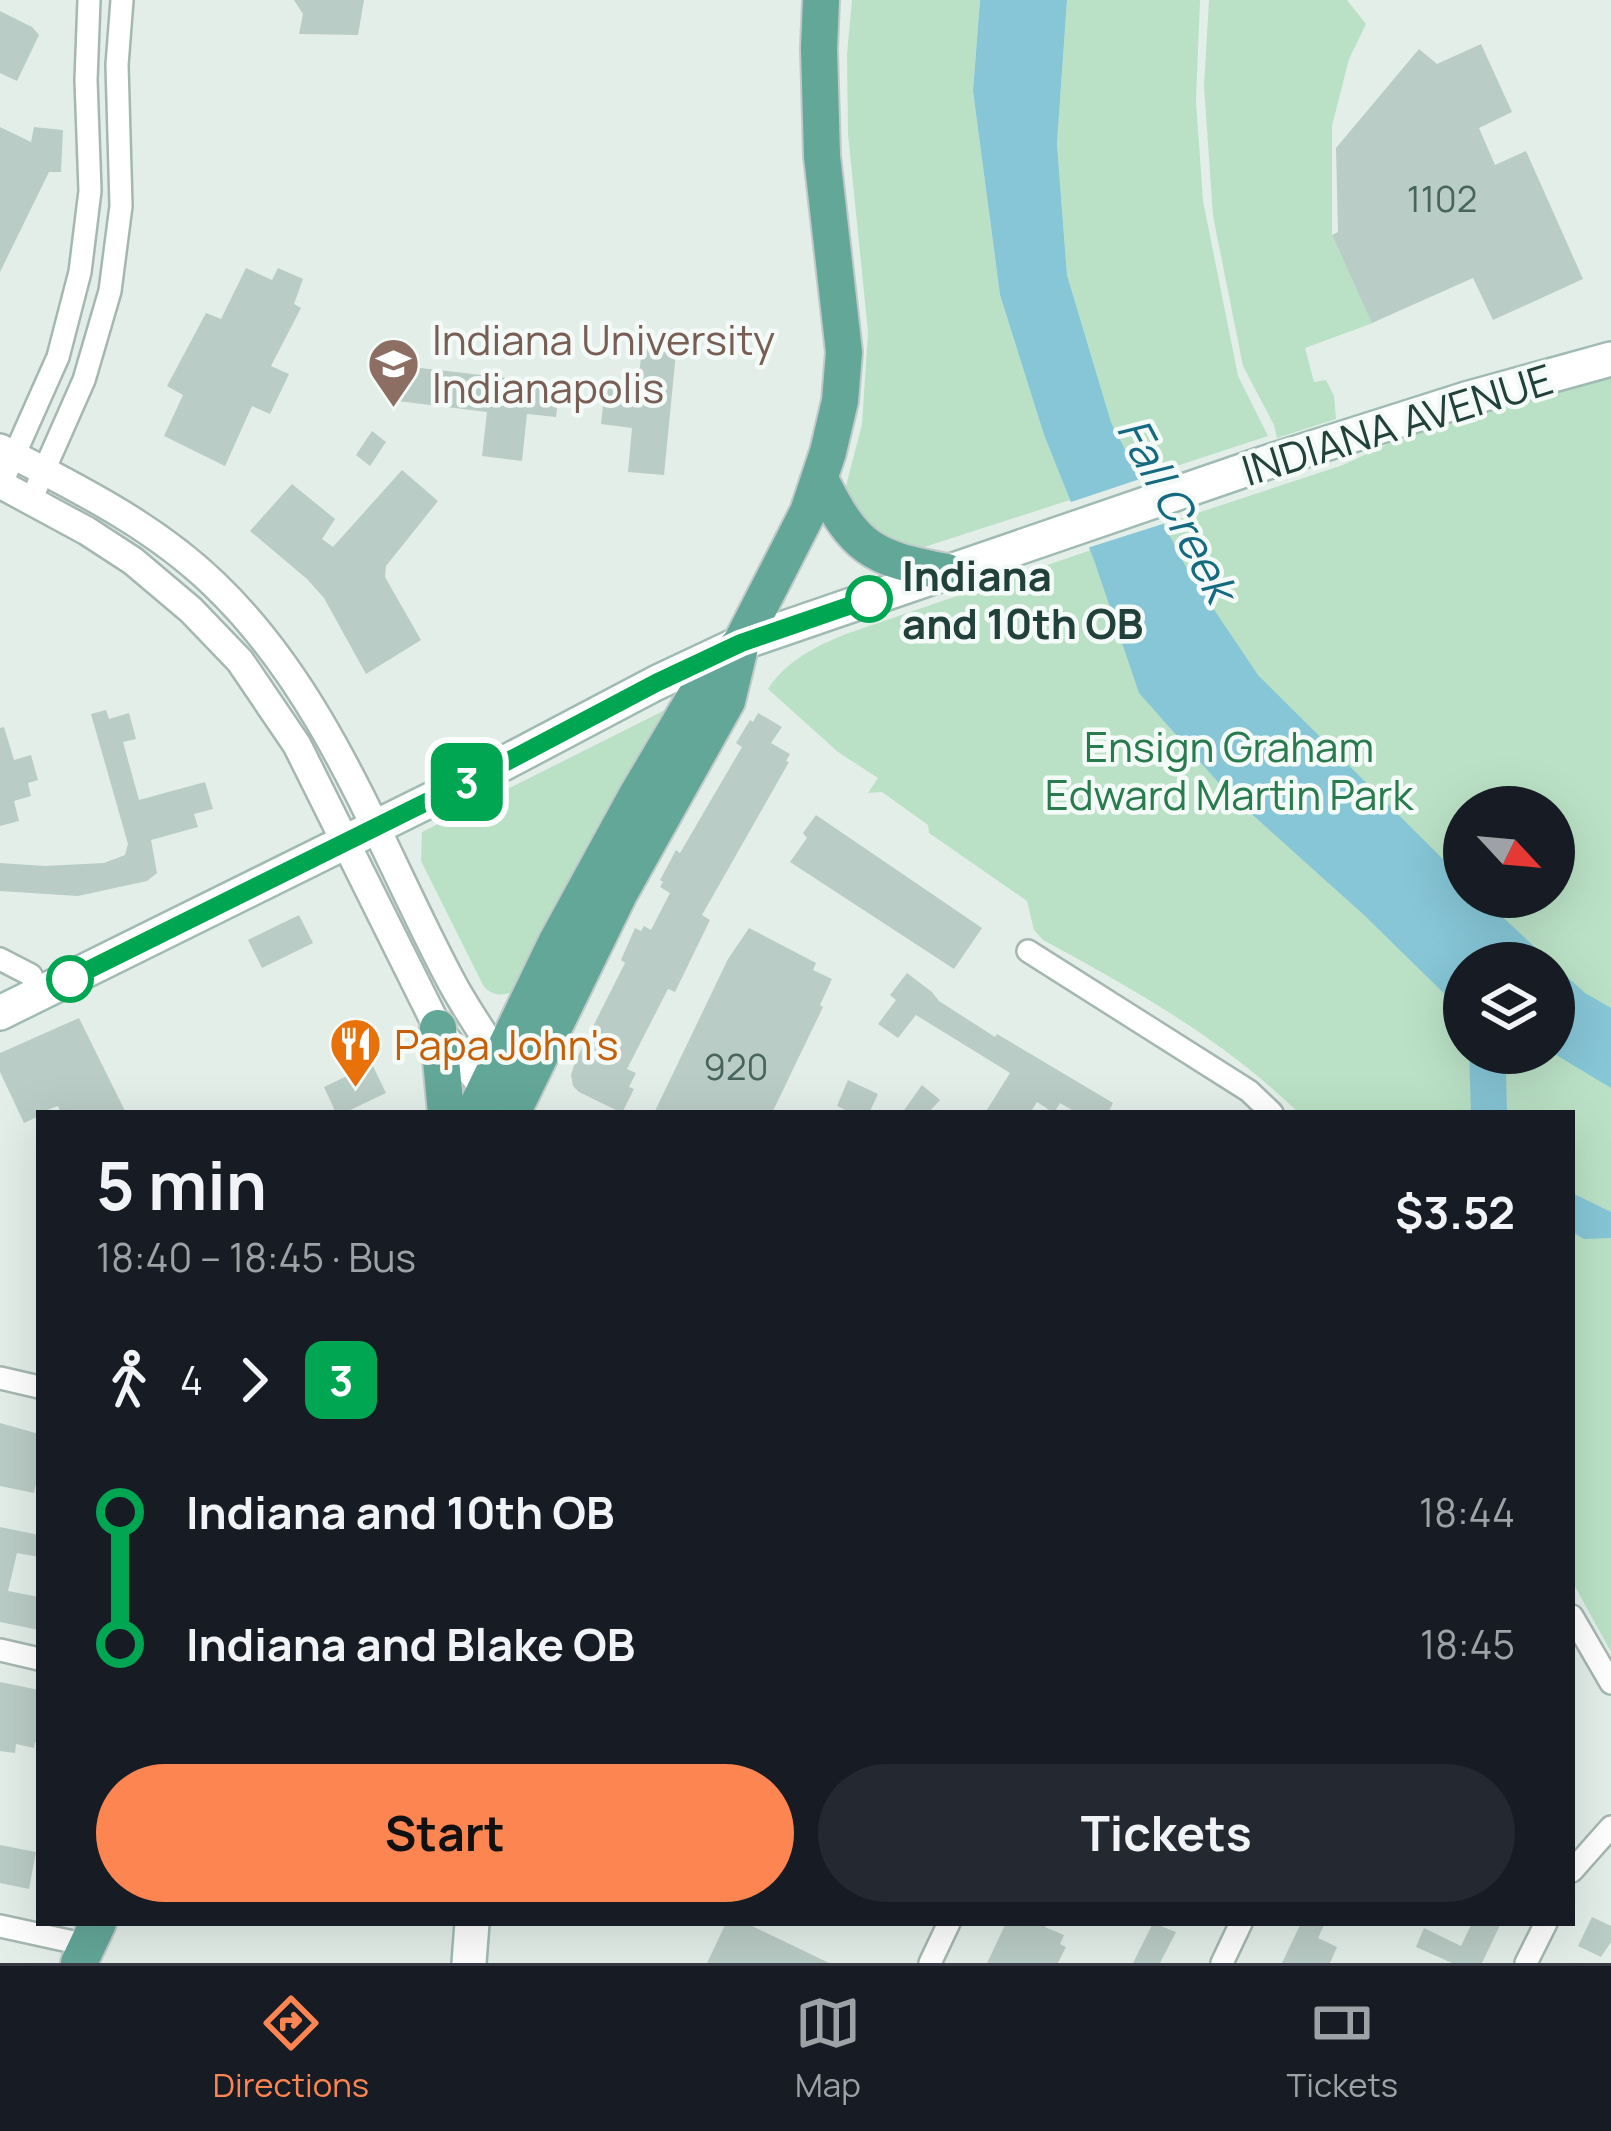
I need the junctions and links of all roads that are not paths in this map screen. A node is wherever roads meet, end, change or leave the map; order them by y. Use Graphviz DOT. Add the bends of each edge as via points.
graph roads {
  1 [pos="89,0"];
  2 [pos="122,0"];
  3 [pos="821,0"];
  4 [pos="85,238"];
  5 [pos="117,242"];
  6 [pos="1611,359"];
  7 [pos="8,452"];
  8 [pos="45,471"];
  9 [pos="820,478"];
  10 [pos="0,485"];
  11 [pos="31,500"];
  12 [pos="946,572"];
  13 [pos="741,643"];
  14 [pos="376,826"];
  15 [pos="344,842"];
  16 [pos="1028,951"];
  17 [pos="0,958"];
  18 [pos="39,994"];
  19 [pos="0,1013"];
  20 [pos="438,1028"];
  21 [pos="505,1099"];
  22 [pos="446,1110"];
  23 [pos="1269,1110"];
  24 [pos="0,1378"];
  25 [pos="36,1386"];
  26 [pos="1575,1621"];
  27 [pos="0,1650"];
  28 [pos="36,1658"];
  29 [pos="1611,1683"];
  30 [pos="1611,1827"];
  31 [pos="1575,1868"];
  32 [pos="0,1926"];
  33 [pos="472,1926"];
  34 [pos="948,1926"];
  35 [pos="1240,1926"];
  36 [pos="1544,1926"];
  37 [pos="88,1944"];
  38 [pos="470,1963"];
  39 [pos="930,1963"];
  40 [pos="1222,1963"];
  41 [pos="1526,1963"];
  1 -- 4 [label="street"];
  2 -- 5 [label="street"];
  3 -- 9 [label="main road" via="822,156 844,352"];
  4 -- 5 [label="street"];
  4 -- 7 [label="street" via="50,379"];
  5 -- 8 [label="street" via="85,380"];
  6 -- 12 [label="main road, INDIANA AVENUE" via="1265,463"];
  7 -- 8 [label="street"];
  7 -- 10 [label="street"];
  8 -- 11 [label="street"];
  8 -- 14 [label="street" via="162,541 225,596 309,704"];
  9 -- 12 [label="main road" via="842,520 873,552"];
  9 -- 13 [label="main road"];
  10 -- 11 [label="street"];
  11 -- 15 [label="street" via="133,561 240,661 297,745"];
  12 -- 13 [label="main road, INDIANA AVENUE"];
  13 -- 14 [label="main road, INDIANA AVENUE"];
  13 -- 21 [label="main road" via="701,687 556,943"];
  14 -- 15 [label="main road, INDIANA AVENUE"];
  14 -- 21 [label="street"];
  15 -- 18 [label="main road, INDIANA AVENUE"];
  15 -- 20 [label="street"];
  16 -- 23 [label="street"];
  17 -- 18 [label="street" via="31,975"];
  18 -- 19 [label="main road, INDIANA AVENUE"];
  20 -- 21 [label="street"];
  20 -- 22 [label="main road"];
  24 -- 25 [label="street"];
  26 -- 29 [label="street"];
  27 -- 28 [label="street"];
  30 -- 31 [label="street"];
  32 -- 37 [label="street"];
  33 -- 38 [label="main road"];
  34 -- 39 [label="street"];
  35 -- 40 [label="street"];
  36 -- 41 [label="street"];
}
